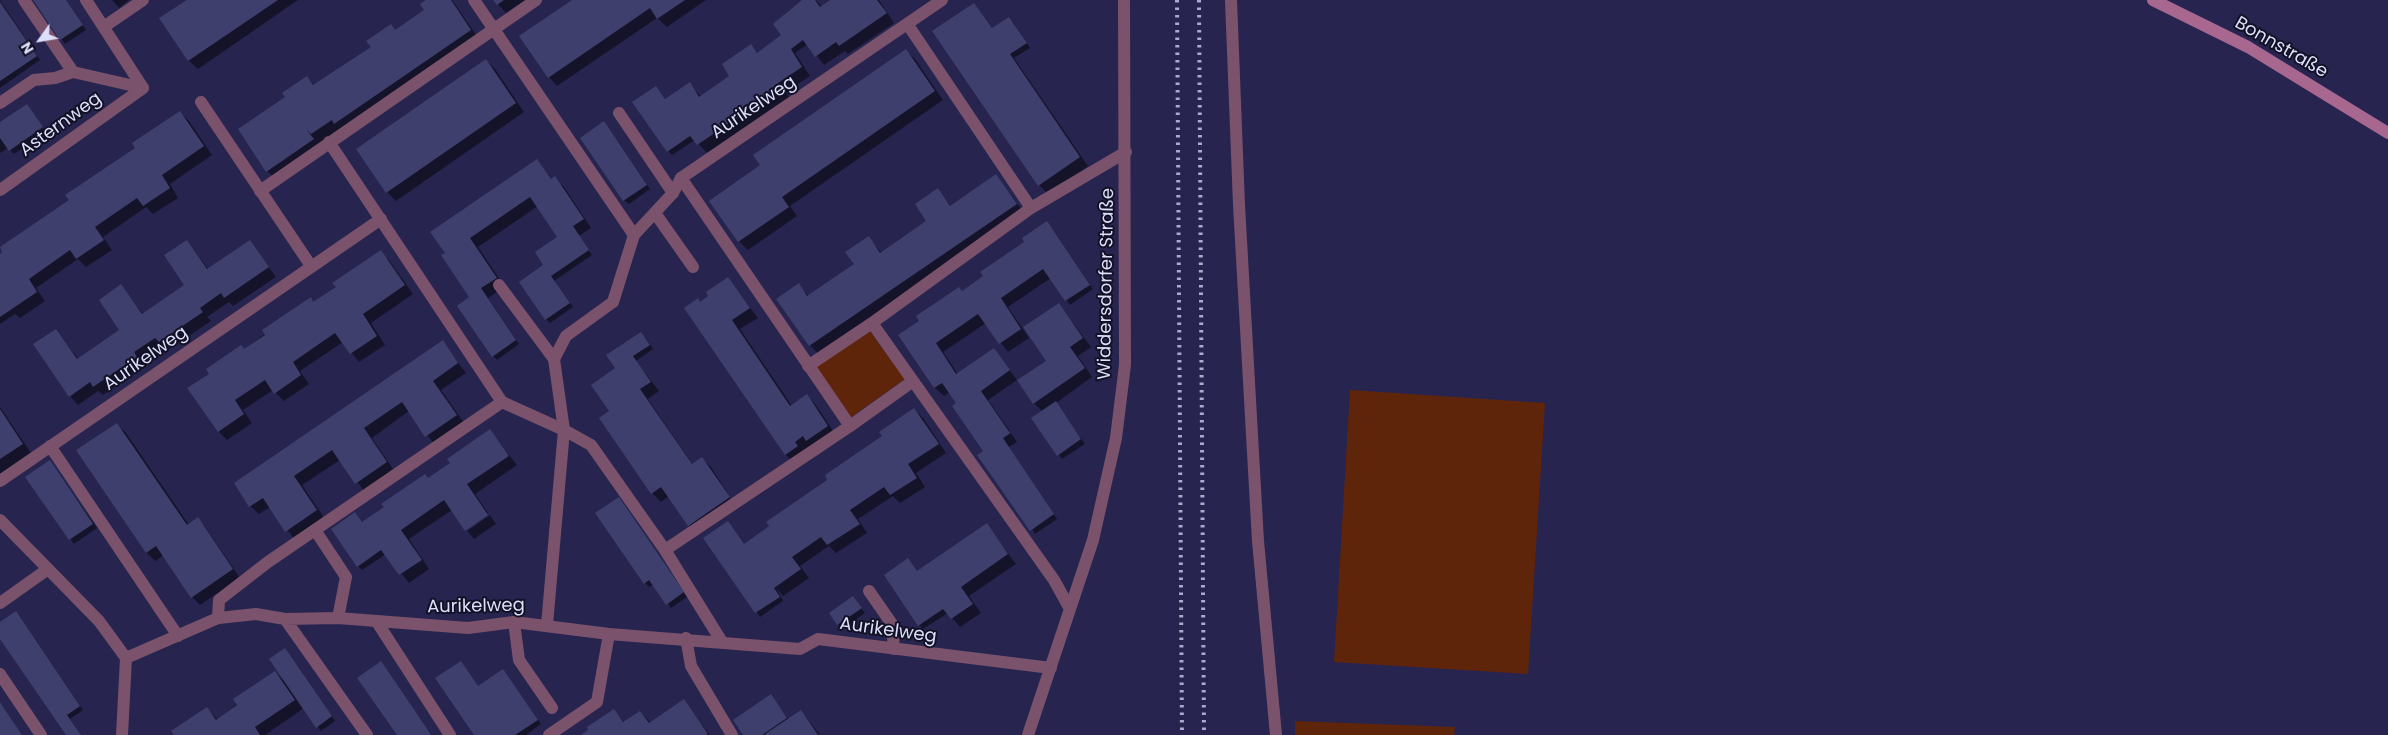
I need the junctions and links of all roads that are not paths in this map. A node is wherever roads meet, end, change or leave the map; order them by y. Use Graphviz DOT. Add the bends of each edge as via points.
graph roads {
  1 [pos="24,0"];
  2 [pos="86,0"];
  3 [pos="143,0"];
  4 [pos="474,0"];
  5 [pos="536,0"];
  6 [pos="942,0"];
  7 [pos="1124,0"];
  8 [pos="1231,0"];
  9 [pos="2152,0"];
  10 [pos="908,25"];
  11 [pos="104,26"];
  12 [pos="494,29"];
  13 [pos="73,72"];
  14 [pos="142,88"];
  15 [pos="201,102"];
  16 [pos="0,103"];
  17 [pos="619,114"];
  18 [pos="2388,133"];
  19 [pos="329,142"];
  20 [pos="1126,152"];
  21 [pos="681,178"];
  22 [pos="0,190"];
  23 [pos="260,191"];
  24 [pos="673,193"];
  25 [pos="1031,208"];
  26 [pos="655,213"];
  27 [pos="381,219"];
  28 [pos="634,235"];
  29 [pos="311,266"];
  30 [pos="693,267"];
  31 [pos="498,285"];
  32 [pos="872,323"];
  33 [pos="554,359"];
  34 [pos="808,366"];
  35 [pos="913,381"];
  36 [pos="502,402"];
  37 [pos="850,426"];
  38 [pos="564,430"];
  39 [pos="50,446"];
  40 [pos="0,481"];
  41 [pos="0,520"];
  42 [pos="315,530"];
  43 [pos="665,550"];
  44 [pos="48,569"];
  45 [pos="869,591"];
  46 [pos="0,602"];
  47 [pos="1070,608"];
  48 [pos="218,618"];
  49 [pos="338,618"];
  50 [pos="285,619"];
  51 [pos="377,622"];
  52 [pos="514,622"];
  53 [pos="547,625"];
  54 [pos="609,634"];
  55 [pos="178,636"];
  56 [pos="686,638"];
  57 [pos="722,642"];
  58 [pos="894,649"];
  59 [pos="126,658"];
  60 [pos="1051,668"];
  61 [pos="0,674"];
  62 [pos="552,708"];
  63 [pos="729,734"];
  64 [pos="41,735"];
  65 [pos="122,735"];
  66 [pos="366,735"];
  67 [pos="450,735"];
  68 [pos="549,735"];
  69 [pos="1028,735"];
  70 [pos="1276,735"];
  1 -- 13 [label="street"];
  2 -- 11 [label="street"];
  3 -- 11 [label="street"];
  4 -- 12 [label="street"];
  5 -- 12 [label="street"];
  6 -- 10 [label="street, Aurikelweg"];
  7 -- 20 [label="street, Widdersdorfer Straße"];
  8 -- 70 [label="street" via="1258,541"];
  9 -- 18 [label="main road, Bonnstraße" via="2248,47"];
  10 -- 21 [label="street, Aurikelweg"];
  10 -- 25 [label="street"];
  11 -- 14 [label="street"];
  12 -- 19 [label="street"];
  12 -- 28 [label="street"];
  13 -- 14 [label="street"];
  13 -- 16 [label="street" via="34,80"];
  14 -- 22 [label="street, Asternweg"];
  15 -- 23 [label="street"];
  17 -- 24 [label="street"];
  19 -- 23 [label="street"];
  19 -- 27 [label="street"];
  20 -- 25 [label="street"];
  20 -- 47 [label="street, Widdersdorfer Straße" via="1125,366 1114,447 1093,540"];
  21 -- 24 [label="street, Aurikelweg"];
  21 -- 34 [label="street"];
  23 -- 29 [label="street"];
  24 -- 26 [label="street, Aurikelweg"];
  25 -- 32 [label="street"];
  26 -- 28 [label="street, Aurikelweg"];
  26 -- 30 [label="street"];
  27 -- 29 [label="street, Aurikelweg"];
  27 -- 36 [label="street"];
  28 -- 33 [label="street, Aurikelweg" via="612,302 566,336"];
  29 -- 39 [label="street, Aurikelweg"];
  31 -- 33 [label="street"];
  32 -- 34 [label="street"];
  32 -- 35 [label="street"];
  33 -- 38 [label="street, Aurikelweg"];
  34 -- 37 [label="street"];
  35 -- 37 [label="street"];
  35 -- 47 [label="street" via="1054,580"];
  36 -- 38 [label="street"];
  36 -- 42 [label="street"];
  37 -- 43 [label="street"];
  38 -- 43 [label="street" via="591,445"];
  38 -- 53 [label="street, Aurikelweg"];
  39 -- 40 [label="street, Aurikelweg"];
  39 -- 55 [label="street"];
  41 -- 44 [label="street"];
  42 -- 48 [label="street" via="220,600"];
  42 -- 49 [label="street" via="346,577"];
  43 -- 57 [label="street"];
  44 -- 46 [label="street"];
  44 -- 59 [label="street" via="99,622"];
  45 -- 58 [label="street" via="892,624"];
  47 -- 60 [label="street, Widdersdorfer Straße"];
  48 -- 50 [label="street, Aurikelweg" via="256,614"];
  48 -- 55 [label="street, Aurikelweg"];
  49 -- 50 [label="street, Aurikelweg"];
  49 -- 51 [label="street, Aurikelweg"];
  50 -- 66 [label="street"];
  51 -- 52 [label="street, Aurikelweg" via="468,628"];
  51 -- 67 [label="street"];
  52 -- 53 [label="street, Aurikelweg"];
  52 -- 62 [label="street" via="518,660"];
  53 -- 54 [label="street, Aurikelweg"];
  54 -- 56 [label="street, Aurikelweg"];
  54 -- 68 [label="street" via="597,702"];
  55 -- 59 [label="street, Aurikelweg"];
  56 -- 57 [label="street, Aurikelweg"];
  56 -- 63 [label="street" via="691,666"];
  57 -- 58 [label="street, Aurikelweg" via="800,649 818,639"];
  58 -- 60 [label="street, Aurikelweg"];
  59 -- 65 [label="street"];
  60 -- 69 [label="street, Widdersdorfer Straße"];
  61 -- 64 [label="street"];
}
